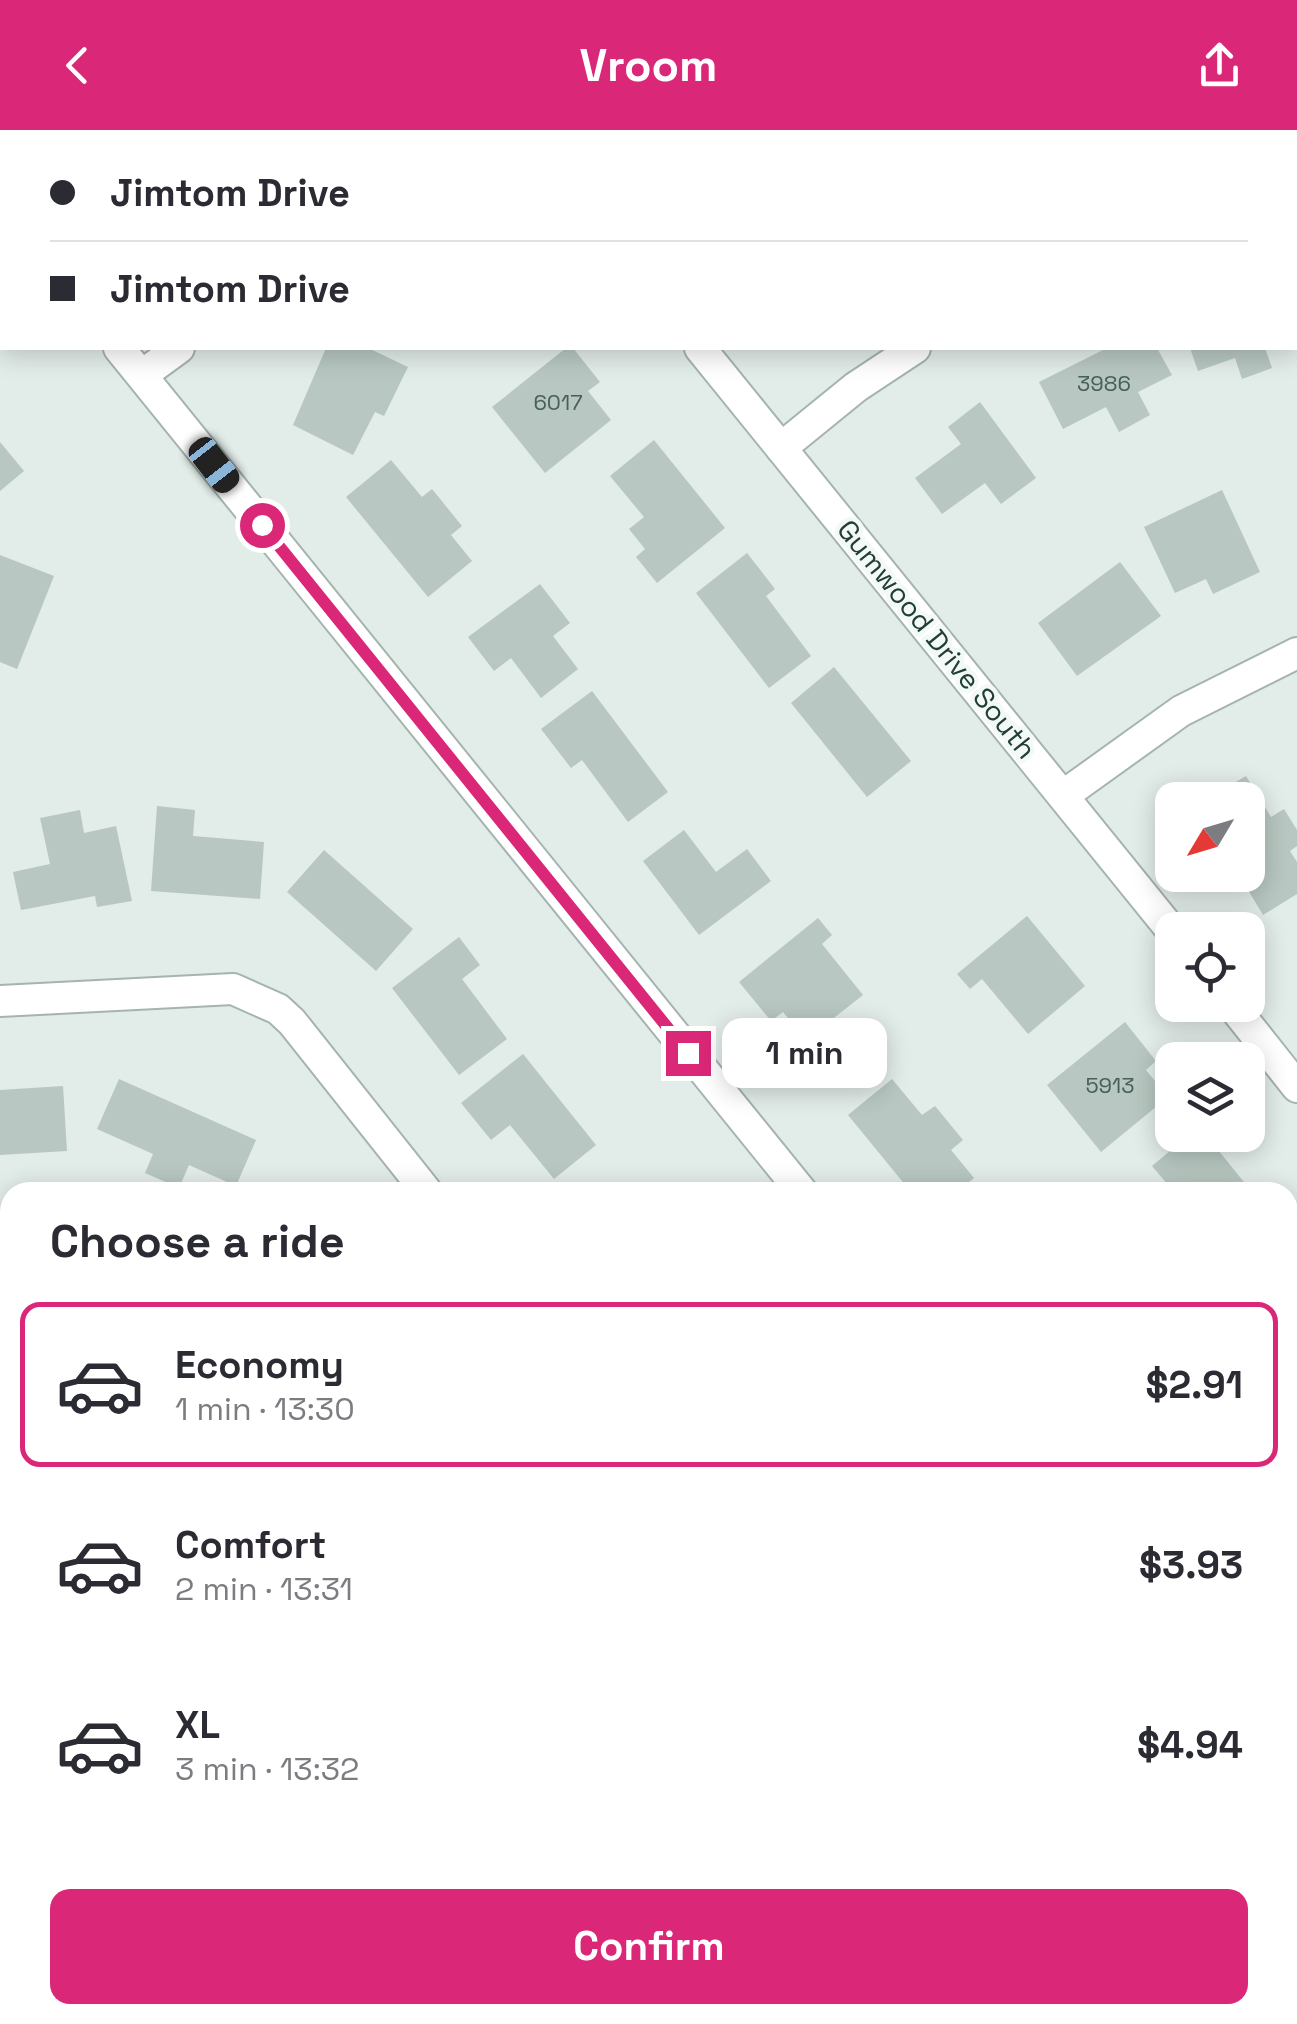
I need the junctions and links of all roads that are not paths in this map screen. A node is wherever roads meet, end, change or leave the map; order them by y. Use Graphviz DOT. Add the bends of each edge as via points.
graph roads {
  1 [pos="121,350"];
  2 [pos="175,350"];
  3 [pos="702,350"];
  4 [pos="912,350"];
  5 [pos="142,376"];
  6 [pos="781,448"];
  7 [pos="1297,653"];
  8 [pos="1064,795"];
  9 [pos="1157,912"];
  10 [pos="0,1000"];
  11 [pos="1246,1022"];
  12 [pos="1297,1086"];
  13 [pos="419,1182"];
  14 [pos="794,1182"];
  1 -- 5 [label="street"];
  2 -- 5 [label="street"];
  3 -- 6 [label="street, Gumwood Drive South"];
  4 -- 6 [label="street"];
  5 -- 14 [label="street"];
  6 -- 8 [label="street, Gumwood Drive South"];
  7 -- 8 [label="street" via="1180,712"];
  8 -- 9 [label="street, Gumwood Drive South"];
  10 -- 13 [label="street" via="233,988 260,998 292,1022"];
  11 -- 12 [label="street"];
}
